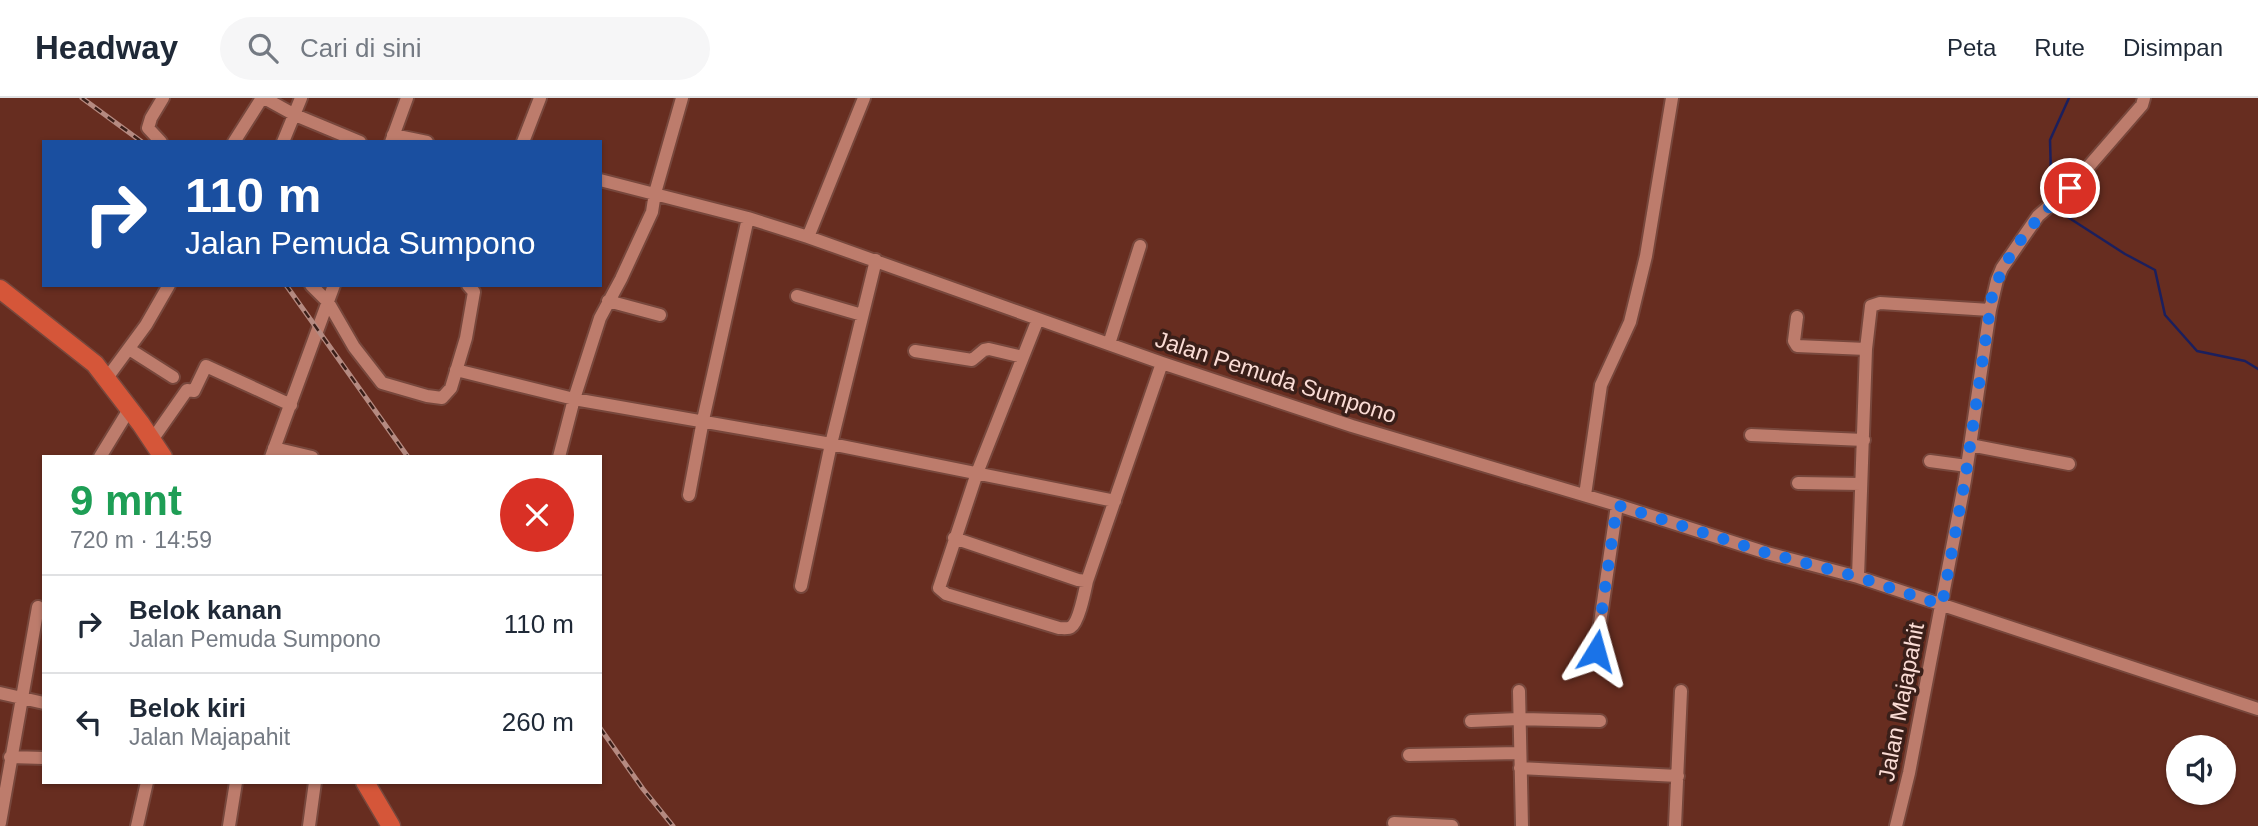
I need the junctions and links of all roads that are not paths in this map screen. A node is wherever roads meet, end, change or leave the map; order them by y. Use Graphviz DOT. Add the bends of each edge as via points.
graph roads {
  1 [pos="163,98"];
  2 [pos="301,98"];
  3 [pos="407,98"];
  4 [pos="540,98"];
  5 [pos="682,98"];
  6 [pos="864,98"];
  7 [pos="1672,98"];
  8 [pos="2144,98"];
  9 [pos="295,115"];
  10 [pos="392,138"];
  11 [pos="159,140"];
  12 [pos="235,140"];
  13 [pos="284,140"];
  14 [pos="355,140"];
  15 [pos="410,140"];
  16 [pos="524,140"];
  17 [pos="602,180"];
  18 [pos="655,193"];
  19 [pos="748,218"];
  20 [pos="808,237"];
  21 [pos="1140,246"];
  22 [pos="876,260"];
  23 [pos="168,287"];
  24 [pos="313,287"];
  25 [pos="333,287"];
  26 [pos="471,287"];
  27 [pos="0,289"];
  28 [pos="797,296"];
  29 [pos="608,301"];
  30 [pos="328,302"];
  31 [pos="1990,310"];
  32 [pos="660,314"];
  33 [pos="862,315"];
  34 [pos="1797,317"];
  35 [pos="1038,319"];
  36 [pos="1109,344"];
  37 [pos="129,349"];
  38 [pos="1866,349"];
  39 [pos="915,351"];
  40 [pos="1023,357"];
  41 [pos="1162,363"];
  42 [pos="456,370"];
  43 [pos="173,377"];
  44 [pos="107,378"];
  45 [pos="574,399"];
  46 [pos="291,405"];
  47 [pos="130,408"];
  48 [pos="703,420"];
  49 [pos="1751,435"];
  50 [pos="152,440"];
  51 [pos="1864,440"];
  52 [pos="831,444"];
  53 [pos="1970,444"];
  54 [pos="272,453"];
  55 [pos="101,455"];
  56 [pos="162,455"];
  57 [pos="292,455"];
  58 [pos="560,455"];
  59 [pos="1930,461"];
  60 [pos="2069,464"];
  61 [pos="1967,466"];
  62 [pos="977,473"];
  63 [pos="1798,483"];
  64 [pos="1861,484"];
  65 [pos="689,495"];
  66 [pos="1586,495"];
  67 [pos="1115,501"];
  68 [pos="1617,505"];
  69 [pos="954,538"];
  70 [pos="1858,577"];
  71 [pos="1087,581"];
  72 [pos="801,586"];
  73 [pos="1942,605"];
  74 [pos="38,607"];
  75 [pos="1596,651"];
  76 [pos="1519,691"];
  77 [pos="1681,691"];
  78 [pos="0,694"];
  79 [pos="20,698"];
  80 [pos="42,703"];
  81 [pos="2258,709"];
  82 [pos="1519,719"];
  83 [pos="1600,721"];
  84 [pos="1471,722"];
  85 [pos="1520,753"];
  86 [pos="1409,755"];
  87 [pos="10,757"];
  88 [pos="42,758"];
  89 [pos="1520,768"];
  90 [pos="1678,776"];
  91 [pos="147,784"];
  92 [pos="236,784"];
  93 [pos="315,784"];
  94 [pos="366,784"];
  95 [pos="0,822"];
  96 [pos="1394,823"];
  97 [pos="137,826"];
  98 [pos="229,826"];
  99 [pos="309,826"];
  100 [pos="391,826"];
  101 [pos="1452,826"];
  102 [pos="1522,826"];
  103 [pos="1675,826"];
  104 [pos="1896,826"];
  1 -- 11 [label="street" via="148,128"];
  2 -- 9 [label="street"];
  3 -- 10 [label="street"];
  4 -- 16 [label="street"];
  5 -- 18 [label="street"];
  6 -- 20 [label="street"];
  7 -- 66 [label="street" via="1630,322 1601,385"];
  8 -- 31 [label="street, Jalan Majapahit" via="2070,188 2038,216 2002,268"];
  9 -- 12 [label="street" via="263,99"];
  9 -- 13 [label="street"];
  9 -- 14 [label="street"];
  10 -- 15 [label="street"];
  17 -- 18 [label="street, Jalan Pemuda Sumpono"];
  18 -- 19 [label="street, Jalan Pemuda Sumpono"];
  18 -- 29 [label="street" via="652,212"];
  19 -- 20 [label="street, Jalan Pemuda Sumpono"];
  19 -- 48 [label="street"];
  20 -- 22 [label="street, Jalan Pemuda Sumpono"];
  21 -- 36 [label="street"];
  22 -- 33 [label="street"];
  22 -- 35 [label="street, Jalan Pemuda Sumpono"];
  23 -- 37 [label="street"];
  24 -- 30 [label="street"];
  25 -- 30 [label="street"];
  26 -- 42 [label="street" via="475,298"];
  27 -- 44 [label="highway"];
  28 -- 33 [label="street"];
  29 -- 32 [label="street"];
  29 -- 45 [label="street"];
  30 -- 42 [label="street" via="373,374 388,386 442,398 449,392"];
  30 -- 46 [label="street"];
  31 -- 38 [label="street" via="1876,303 1869,312"];
  31 -- 53 [label="street, Jalan Majapahit"];
  33 -- 52 [label="street"];
  34 -- 38 [label="street" via="1797,346"];
  35 -- 36 [label="street, Jalan Pemuda Sumpono"];
  35 -- 40 [label="street"];
  36 -- 41 [label="street, Jalan Pemuda Sumpono"];
  37 -- 43 [label="street"];
  37 -- 44 [label="street"];
  38 -- 51 [label="street"];
  39 -- 40 [label="street" via="972,360 989,349"];
  40 -- 62 [label="street"];
  41 -- 66 [label="street, Jalan Pemuda Sumpono" via="1352,426"];
  41 -- 67 [label="street"];
  42 -- 45 [label="street"];
  44 -- 47 [label="highway"];
  45 -- 48 [label="street"];
  45 -- 58 [label="street"];
  46 -- 50 [label="street" via="206,366 196,390 187,390"];
  46 -- 54 [label="street"];
  47 -- 50 [label="highway"];
  47 -- 55 [label="street"];
  48 -- 52 [label="street"];
  48 -- 65 [label="street"];
  49 -- 51 [label="street"];
  50 -- 56 [label="highway"];
  51 -- 64 [label="street"];
  52 -- 62 [label="street"];
  52 -- 72 [label="street"];
  53 -- 60 [label="street"];
  53 -- 61 [label="street, Jalan Majapahit"];
  54 -- 57 [label="street"];
  59 -- 61 [label="street"];
  61 -- 73 [label="street, Jalan Majapahit"];
  62 -- 67 [label="street"];
  62 -- 69 [label="street"];
  63 -- 64 [label="street"];
  64 -- 70 [label="street"];
  66 -- 68 [label="street, Jalan Pemuda Sumpono"];
  67 -- 71 [label="street"];
  68 -- 70 [label="street, Jalan Pemuda Sumpono"];
  68 -- 75 [label="street"];
  69 -- 71 [label="street"];
  69 -- 71 [label="street" via="939,585 946,594 1068,628 1076,620"];
  70 -- 73 [label="street, Jalan Pemuda Sumpono"];
  73 -- 81 [label="street, Jalan Pemuda Sumpono"];
  73 -- 104 [label="street, Jalan Majapahit"];
  74 -- 79 [label="street"];
  76 -- 82 [label="street"];
  77 -- 90 [label="street"];
  78 -- 79 [label="street"];
  79 -- 80 [label="street"];
  79 -- 87 [label="street"];
  82 -- 83 [label="street"];
  82 -- 84 [label="street"];
  82 -- 85 [label="street"];
  85 -- 86 [label="street"];
  85 -- 89 [label="street"];
  87 -- 88 [label="street"];
  87 -- 95 [label="street"];
  89 -- 90 [label="street"];
  89 -- 102 [label="street"];
  90 -- 103 [label="street"];
  91 -- 97 [label="street"];
  92 -- 98 [label="street"];
  93 -- 99 [label="street"];
  94 -- 100 [label="highway"];
  96 -- 101 [label="street"];
}
